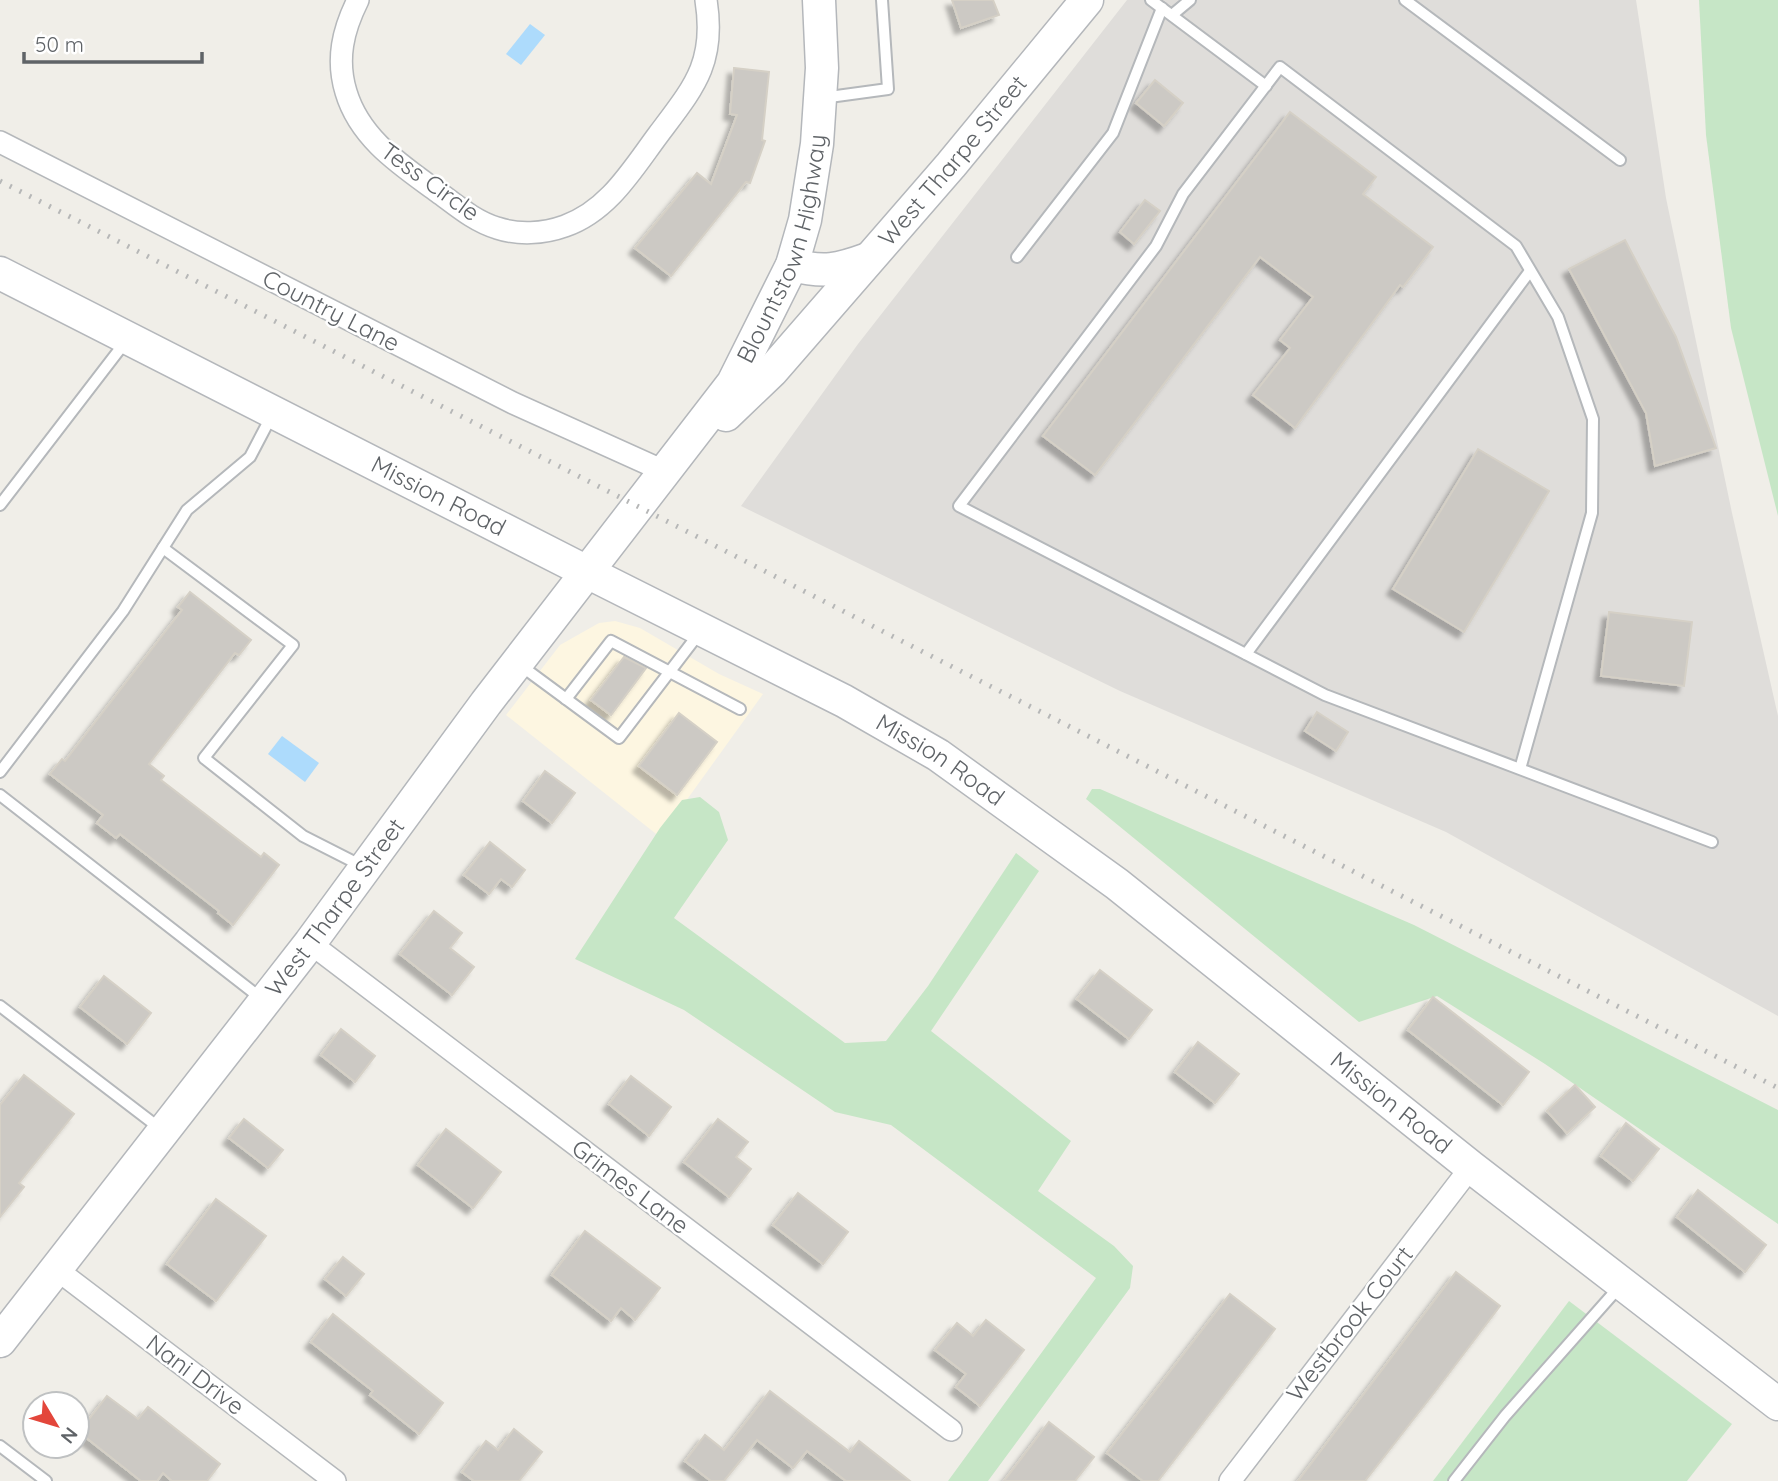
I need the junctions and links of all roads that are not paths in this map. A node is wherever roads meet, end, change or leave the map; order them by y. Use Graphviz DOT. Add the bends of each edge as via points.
graph roads {
  1 [pos="358,0"];
  2 [pos="706,0"];
  3 [pos="819,0"];
  4 [pos="882,0"];
  5 [pos="1087,0"];
  6 [pos="1152,0"];
  7 [pos="1190,0"];
  8 [pos="1405,0"];
  9 [pos="1167,12"];
  10 [pos="1266,86"];
  11 [pos="819,99"];
  12 [pos="0,142"];
  13 [pos="1620,160"];
  14 [pos="1017,257"];
  15 [pos="868,259"];
  16 [pos="792,265"];
  17 [pos="1530,271"];
  18 [pos="0,273"];
  19 [pos="128,338"];
  20 [pos="273,412"];
  21 [pos="666,472"];
  22 [pos="0,505"];
  23 [pos="163,548"];
  24 [pos="587,572"];
  25 [pos="701,629"];
  26 [pos="1246,654"];
  27 [pos="517,662"];
  28 [pos="669,671"];
  29 [pos="566,699"];
  30 [pos="740,709"];
  31 [pos="1520,769"];
  32 [pos="0,772"];
  33 [pos="0,795"];
  34 [pos="1712,842"];
  35 [pos="365,868"];
  36 [pos="310,943"];
  37 [pos="265,1001"];
  38 [pos="0,1006"];
  39 [pos="163,1131"];
  40 [pos="1471,1167"];
  41 [pos="55,1269"];
  42 [pos="1622,1284"];
  43 [pos="0,1341"];
  44 [pos="1778,1404"];
  45 [pos="950,1430"];
  46 [pos="0,1446"];
  47 [pos="46,1481"];
  48 [pos="335,1481"];
  49 [pos="1230,1481"];
  50 [pos="1454,1481"];
  1 -- 2 [label="street, Tess Circle" via="341,42 345,92 355,116 388,156 474,218 519,233 566,226 607,202 624,181 704,66"];
  3 -- 11 [label="main road, Blountstown Highway"];
  4 -- 11 [label="lane" via="888,89"];
  5 -- 15 [label="main road, West Tharpe Street"];
  6 -- 9 [label="lane"];
  7 -- 9 [label="lane"];
  8 -- 13 [label="lane"];
  9 -- 10 [label="lane"];
  9 -- 14 [label="lane" via="1113,133"];
  10 -- 17 [label="lane" via="1280,67 1516,246"];
  10 -- 26 [label="lane" via="1183,194 1156,246 960,506"];
  11 -- 16 [label="main road, Blountstown Highway" via="805,220"];
  12 -- 21 [label="street, Country Lane" via="513,403"];
  15 -- 16 [label="main road, West Tharpe Street" via="839,270 815,271"];
  15 -- 21 [label="main road" via="772,371"];
  16 -- 21 [label="main road, Blountstown Highway" via="733,383"];
  17 -- 26 [label="lane"];
  17 -- 31 [label="lane" via="1558,317 1593,419 1592,513"];
  18 -- 19 [label="main road, Mission Road"];
  19 -- 20 [label="main road, Mission Road"];
  19 -- 22 [label="lane"];
  20 -- 23 [label="lane" via="250,457 187,510"];
  20 -- 24 [label="main road, Mission Road"];
  21 -- 24 [label="main road, West Tharpe Street"];
  23 -- 32 [label="lane" via="123,611"];
  23 -- 35 [label="lane" via="293,645 204,758 303,836"];
  24 -- 25 [label="main road, Mission Road"];
  24 -- 27 [label="main road, West Tharpe Street"];
  25 -- 28 [label="lane"];
  25 -- 40 [label="main road, Mission Road" via="844,701 937,755 1117,884"];
  26 -- 31 [label="lane" via="1325,695"];
  27 -- 29 [label="lane"];
  27 -- 35 [label="main road, West Tharpe Street"];
  28 -- 29 [label="lane" via="611,641"];
  28 -- 29 [label="lane" via="619,738"];
  28 -- 30 [label="lane"];
  31 -- 34 [label="lane"];
  33 -- 37 [label="lane"];
  35 -- 36 [label="main road, West Tharpe Street"];
  36 -- 37 [label="main road, West Tharpe Street"];
  36 -- 45 [label="street, Grimes Lane"];
  37 -- 39 [label="main road, West Tharpe Street"];
  38 -- 39 [label="lane"];
  39 -- 41 [label="main road, West Tharpe Street"];
  40 -- 42 [label="main road, Mission Road"];
  40 -- 49 [label="street, Westbrook Court"];
  41 -- 43 [label="main road, West Tharpe Street"];
  41 -- 48 [label="street, Nani Drive"];
  42 -- 44 [label="main road, Mission Road"];
  42 -- 50 [label="lane"];
  46 -- 47 [label="lane"];
}
